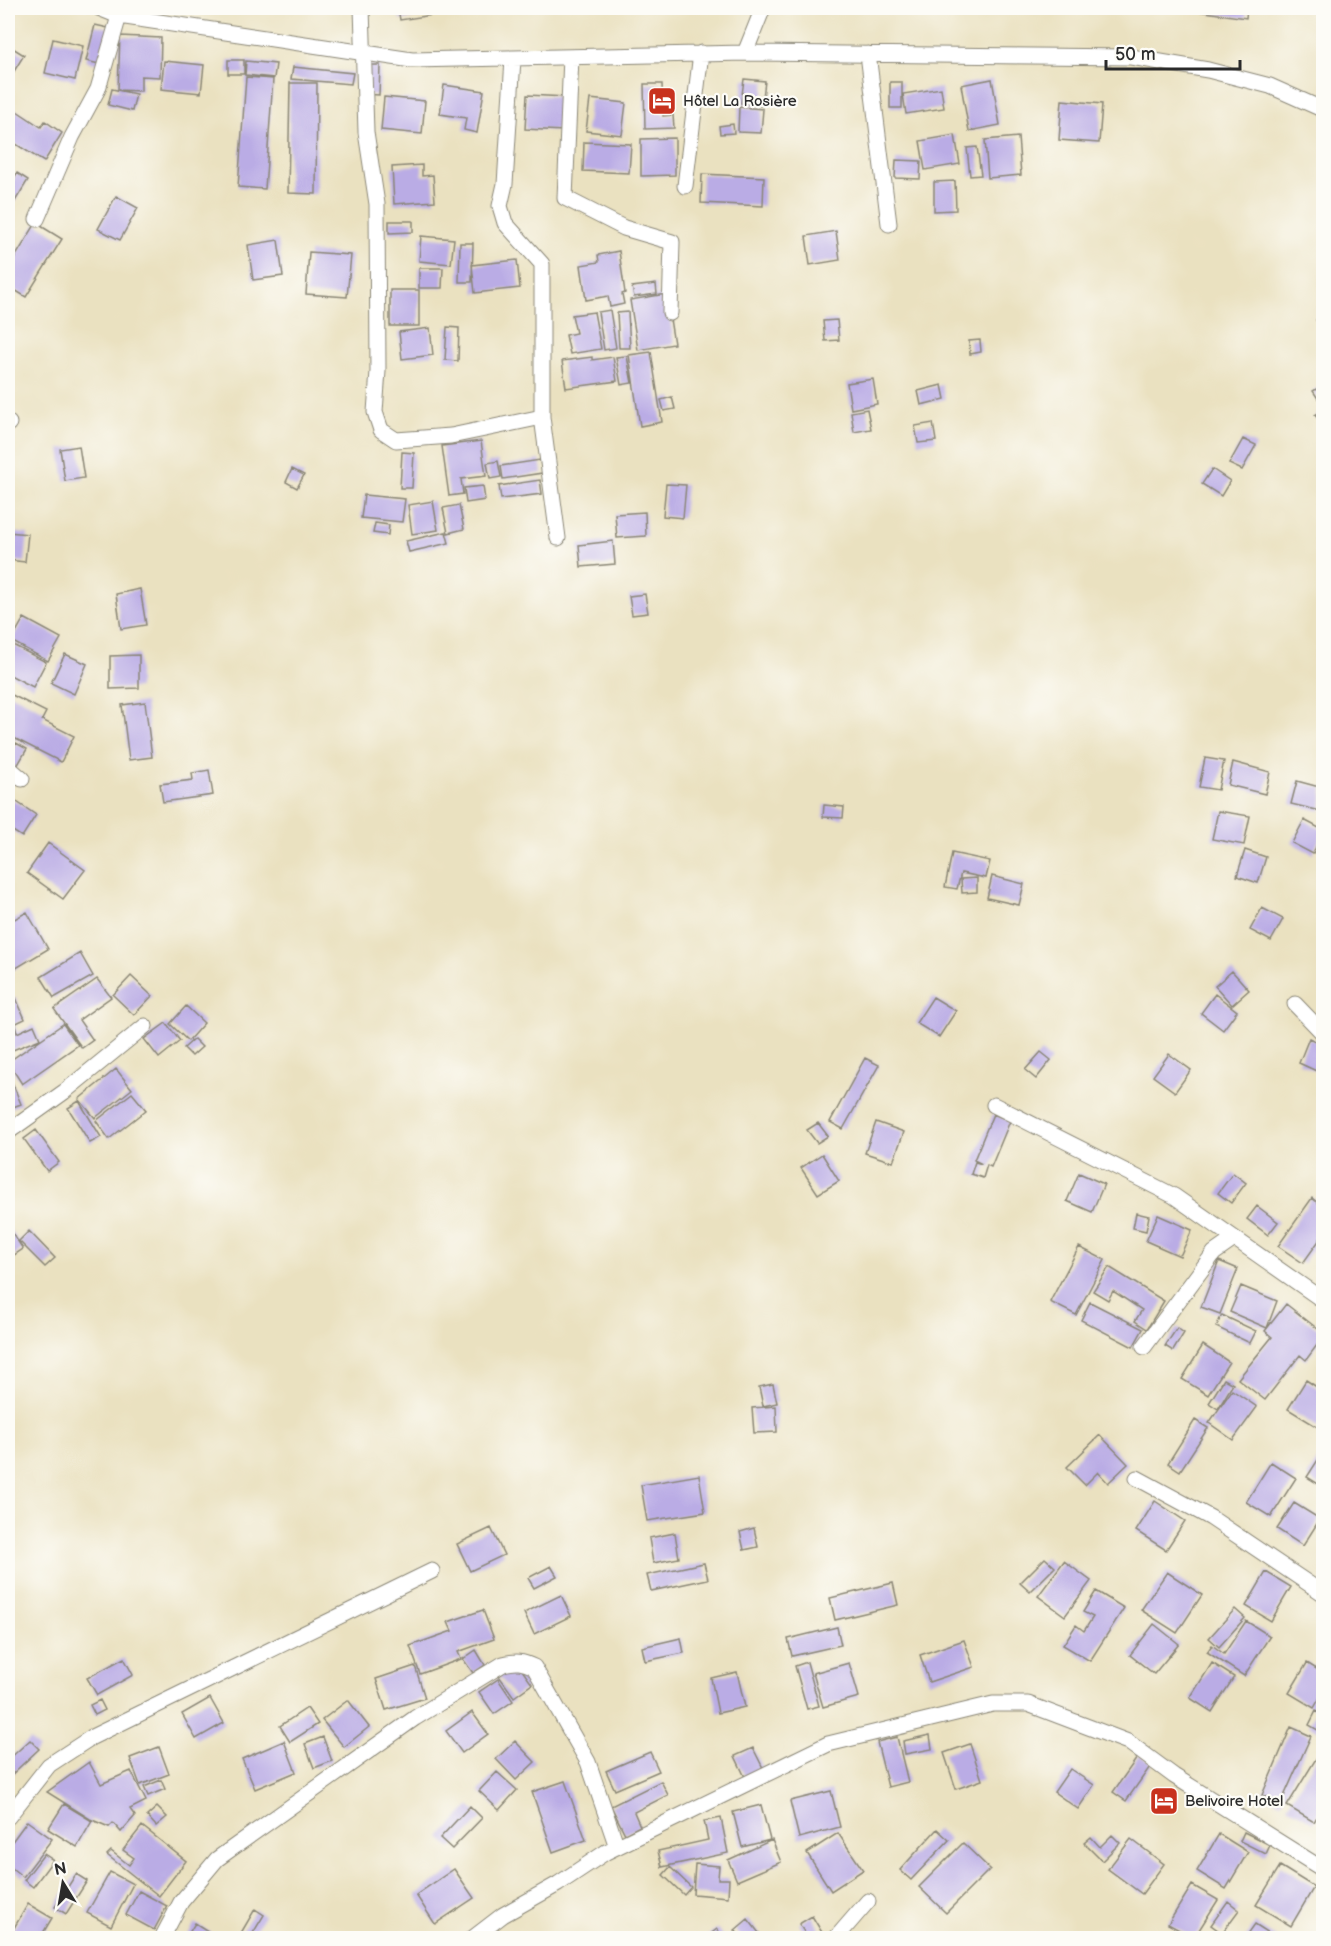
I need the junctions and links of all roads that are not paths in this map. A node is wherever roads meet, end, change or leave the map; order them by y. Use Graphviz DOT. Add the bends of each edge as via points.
graph roads {
  1 [pos="99,8"];
  2 [pos="363,8"];
  3 [pos="763,8"];
  4 [pos="119,16"];
  5 [pos="701,53"];
  6 [pos="745,53"];
  7 [pos="363,54"];
  8 [pos="868,54"];
  9 [pos="571,57"];
  10 [pos="513,59"];
  11 [pos="1323,110"];
  12 [pos="685,186"];
  13 [pos="37,219"];
  14 [pos="889,224"];
  15 [pos="670,313"];
  16 [pos="542,417"];
  17 [pos="558,538"];
  18 [pos="8,767"];
  19 [pos="21,779"];
  20 [pos="1295,1004"];
  21 [pos="145,1026"];
  22 [pos="1323,1034"];
  23 [pos="994,1105"];
  24 [pos="8,1132"];
  25 [pos="1234,1239"];
  26 [pos="1323,1300"];
  27 [pos="1144,1347"];
  28 [pos="1137,1478"];
  29 [pos="432,1571"];
  30 [pos="1323,1594"];
  31 [pos="8,1817"];
  32 [pos="617,1847"];
  33 [pos="1323,1870"];
  34 [pos="868,1901"];
  35 [pos="162,1938"];
  36 [pos="473,1938"];
  37 [pos="836,1938"];
  1 -- 4 [label="street"];
  2 -- 7 [label="street"];
  3 -- 6 [label="street"];
  4 -- 7 [label="street"];
  4 -- 13 [label="street" via="98,89 72,137"];
  5 -- 6 [label="street"];
  5 -- 9 [label="street"];
  5 -- 12 [label="street"];
  6 -- 8 [label="street"];
  7 -- 10 [label="street" via="412,60"];
  7 -- 16 [label="street" via="366,132 376,204 375,412 381,430 396,440 451,436"];
  8 -- 11 [label="street" via="1131,57 1208,69 1270,86"];
  8 -- 14 [label="street"];
  9 -- 10 [label="street"];
  9 -- 15 [label="street" via="565,198 624,228 672,242"];
  10 -- 16 [label="street" via="505,184 500,206 505,224 542,264"];
  16 -- 17 [label="street"];
  18 -- 19 [label="street"];
  20 -- 22 [label="street"];
  21 -- 24 [label="street"];
  23 -- 25 [label="street" via="1174,1196"];
  25 -- 26 [label="street"];
  25 -- 27 [label="street" via="1214,1253"];
  28 -- 30 [label="street" via="1211,1518"];
  29 -- 31 [label="street" via="92,1737 49,1765"];
  32 -- 33 [label="street" via="828,1744 993,1704 1028,1704 1128,1742 1174,1776"];
  32 -- 35 [label="street" via="588,1762 534,1667 514,1661 415,1718 217,1859 181,1902"];
  32 -- 36 [label="street" via="503,1915"];
  34 -- 37 [label="street"];
}
